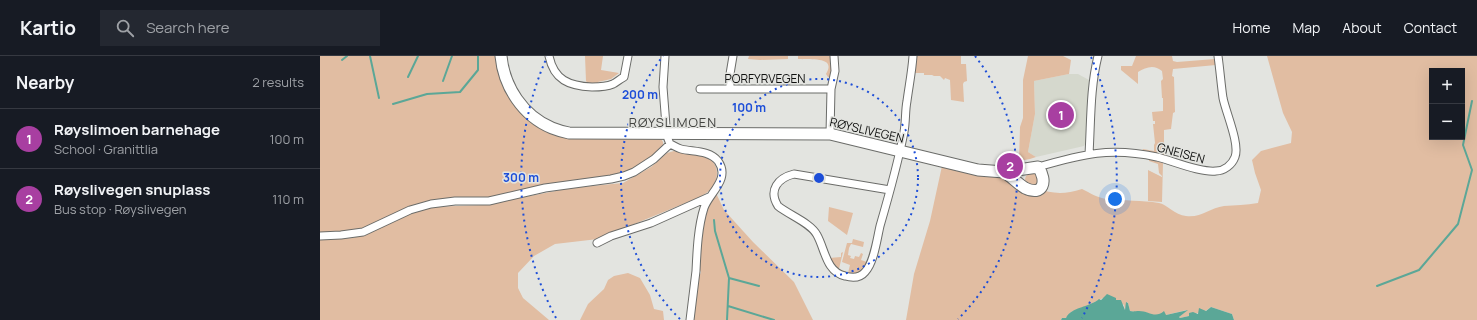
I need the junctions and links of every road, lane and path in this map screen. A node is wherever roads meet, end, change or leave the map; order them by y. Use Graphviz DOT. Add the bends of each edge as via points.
graph roads {
  1 [pos="501,56"];
  2 [pos="549,56"];
  3 [pos="628,56"];
  4 [pos="665,56"];
  5 [pos="733,56"];
  6 [pos="834,56"];
  7 [pos="913,56"];
  8 [pos="1098,56"];
  9 [pos="1218,56"];
  10 [pos="700,89"];
  11 [pos="730,89"];
  12 [pos="831,89"];
  13 [pos="668,134"];
  14 [pos="830,134"];
  15 [pos="900,151"];
  16 [pos="1089,154"];
  17 [pos="1038,167"];
  18 [pos="1004,172"];
  19 [pos="890,190"];
  20 [pos="709,197"];
  21 [pos="320,236"];
  22 [pos="597,243"];
  23 [pos="690,320"];
  1 -- 13 [label="street, RØYSLIVEGEN" via="515,98 533,117 553,129 582,134"];
  2 -- 3 [label="street" via="554,72 563,80 575,86 598,87 614,84 624,77"];
  4 -- 13 [label="street" via="663,87"];
  5 -- 11 [label="street"];
  6 -- 12 [label="street" via="835,70"];
  7 -- 15 [label="street"];
  8 -- 16 [label="street" via="1092,90"];
  9 -- 16 [label="street, GNEISEN" via="1223,98 1236,146 1235,157 1223,170 1210,171 1135,153"];
  10 -- 11 [label="street, PORFYRVEGEN"];
  11 -- 12 [label="street, PORFYRVEGEN"];
  12 -- 14 [label="street"];
  13 -- 14 [label="street, RØYSLIVEGEN"];
  13 -- 20 [label="street" via="680,149 706,153 718,162 721,168 720,180"];
  13 -- 21 [label="street" via="654,159 624,176 545,188 489,201 431,204 410,210 363,232"];
  14 -- 15 [label="street, RØYSLIVEGEN"];
  15 -- 18 [label="street, RØYSLIVEGEN" via="978,170"];
  15 -- 19 [label="street"];
  16 -- 17 [label="street, GNEISEN"];
  17 -- 18 [label="street, RØYSLIVEGEN"];
  17 -- 18 [label="street" via="1044,182 1037,190 1024,187"];
  19 -- 19 [label="street" via="794,174 782,179 777,184 774,194 778,206 816,234 832,268 842,275 852,277 861,275 868,268"];
  20 -- 22 [label="street"];
  20 -- 23 [label="street" via="701,216"];
}
